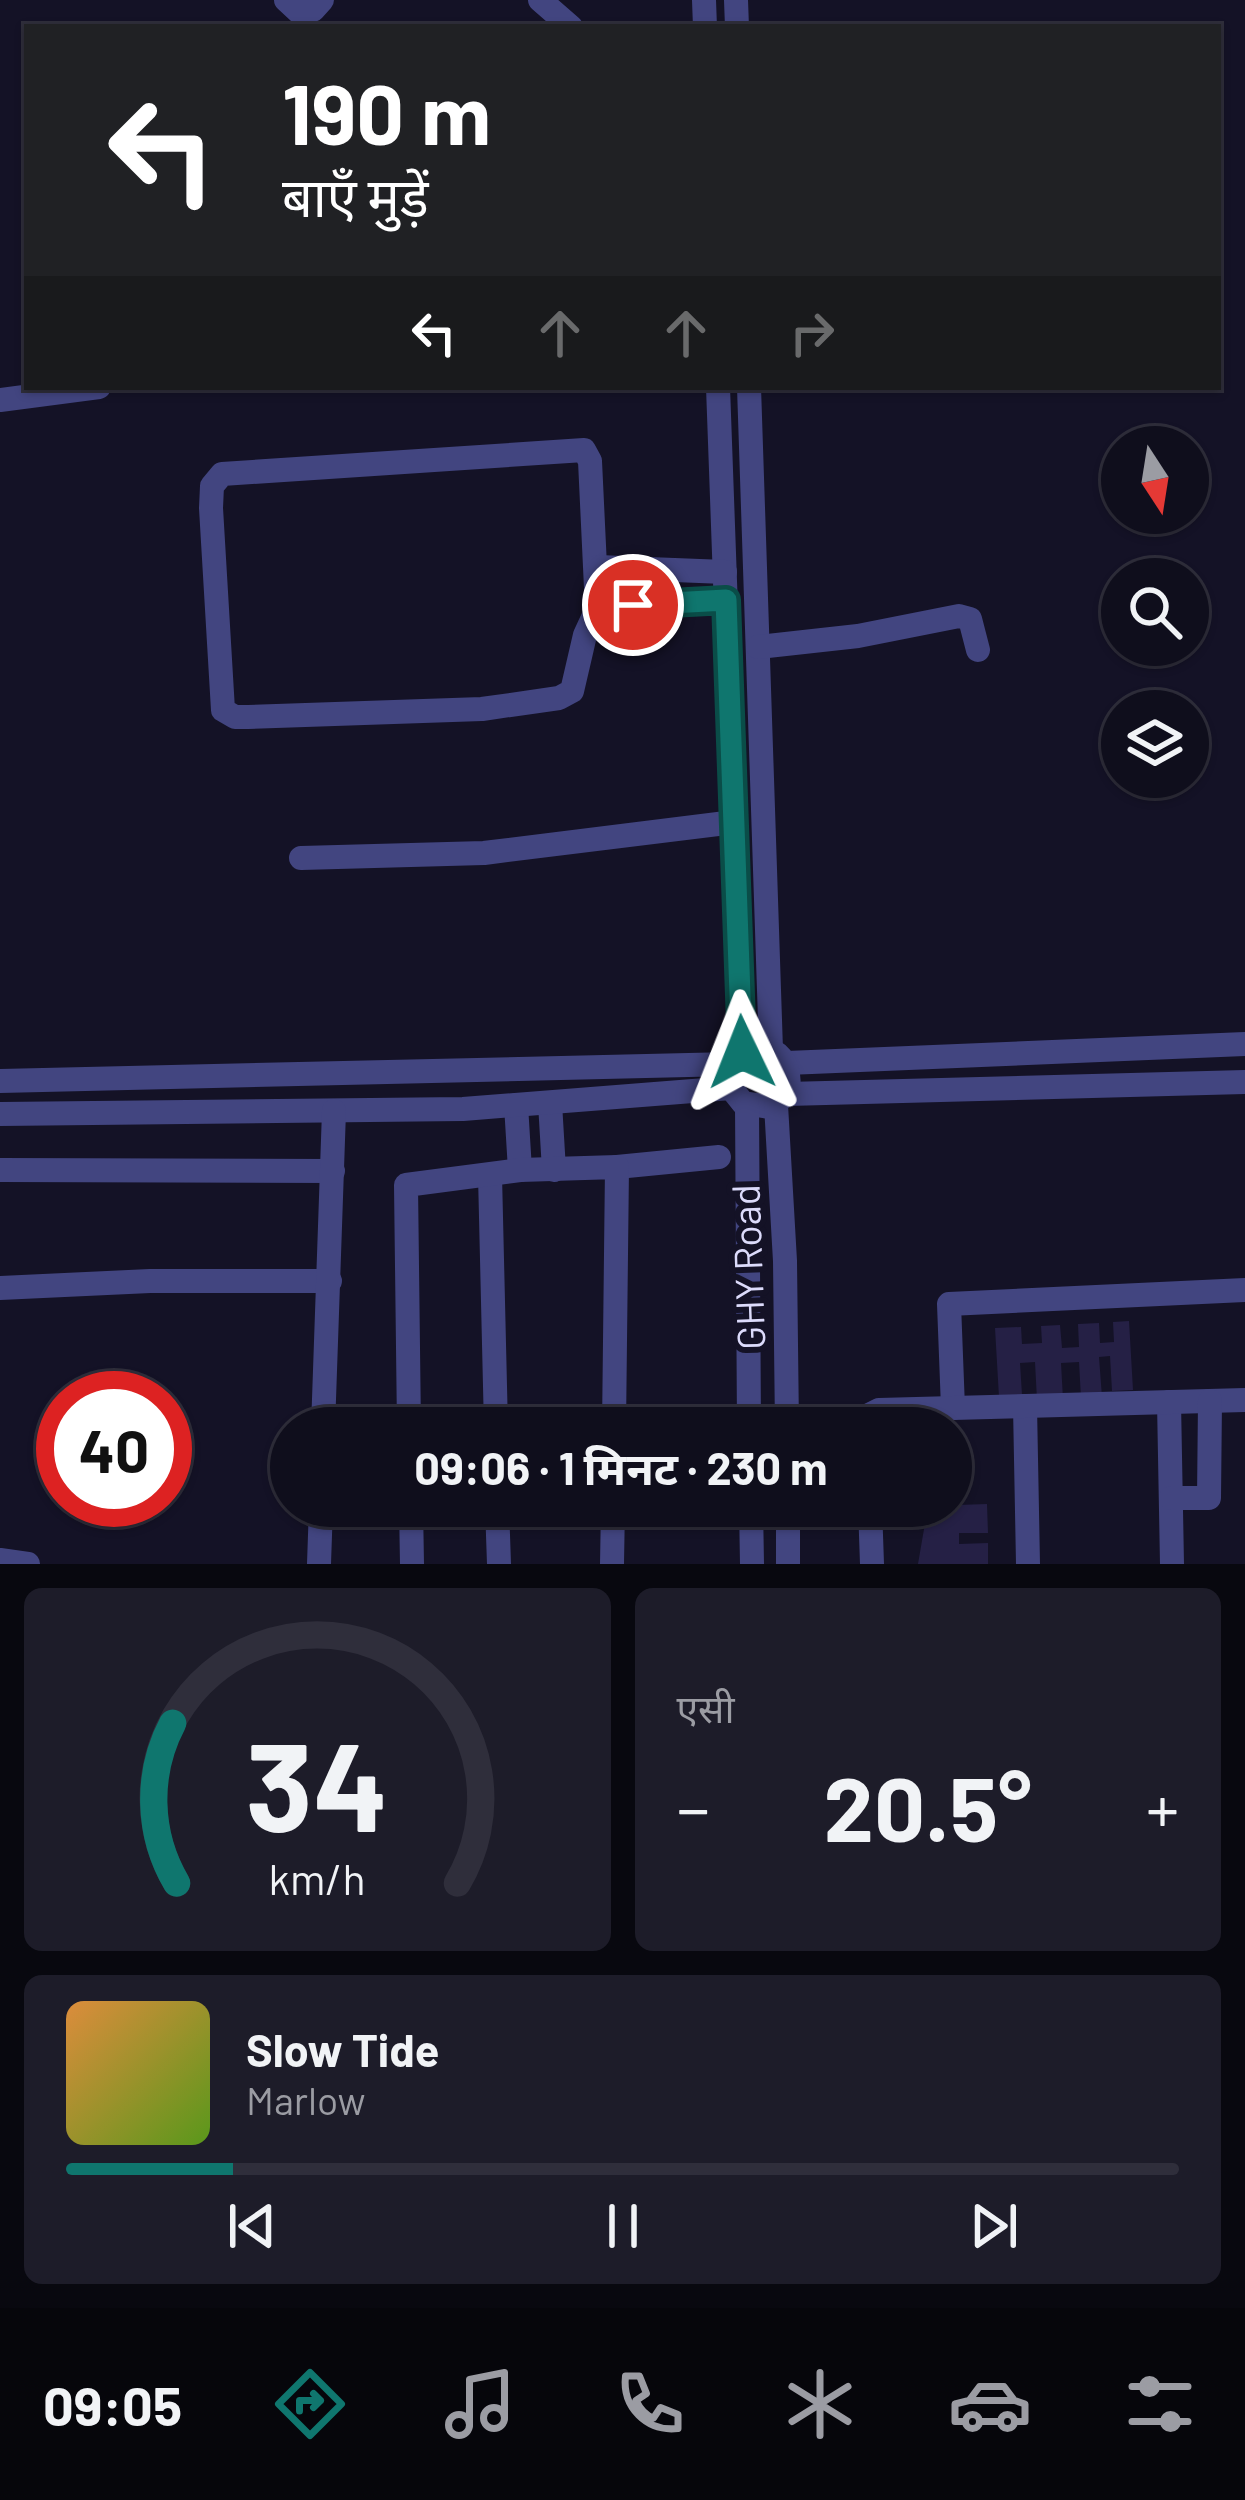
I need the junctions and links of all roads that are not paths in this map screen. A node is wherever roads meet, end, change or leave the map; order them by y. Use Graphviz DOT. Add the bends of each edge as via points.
graph roads {
  1 [pos="286,0"];
  2 [pos="322,0"];
  3 [pos="540,0"];
  4 [pos="568,24"];
  5 [pos="76,390"];
  6 [pos="718,390"];
  7 [pos="749,390"];
  8 [pos="0,400"];
  9 [pos="598,567"];
  10 [pos="725,572"];
  11 [pos="726,600"];
  12 [pos="597,609"];
  13 [pos="758,646"];
  14 [pos="978,650"];
  15 [pos="734,822"];
  16 [pos="301,858"];
  17 [pos="1245,1044"];
  18 [pos="779,1056"];
  19 [pos="738,1077"];
  20 [pos="10,1080"];
  21 [pos="1245,1082"];
  22 [pos="782,1100"];
  23 [pos="550,1103"];
  24 [pos="516,1105"];
  25 [pos="334,1111"];
  26 [pos="11,1113"];
  27 [pos="719,1157"];
  28 [pos="617,1167"];
  29 [pos="0,1170"];
  30 [pos="554,1170"];
  31 [pos="333,1171"];
  32 [pos="520,1171"];
  33 [pos="490,1175"];
  34 [pos="330,1281"];
  35 [pos="0,1288"];
  36 [pos="1245,1290"];
  37 [pos="1245,1400"];
  38 [pos="1210,1401"];
  39 [pos="1169,1402"];
  40 [pos="1025,1406"];
  41 [pos="324,1407"];
  42 [pos="410,1407"];
  43 [pos="496,1407"];
  44 [pos="614,1407"];
  45 [pos="748,1407"];
  46 [pos="787,1407"];
  47 [pos="953,1407"];
  48 [pos="972,1407"];
  49 [pos="1171,1498"];
  50 [pos="320,1527"];
  51 [pos="411,1527"];
  52 [pos="498,1527"];
  53 [pos="613,1527"];
  54 [pos="751,1527"];
  55 [pos="788,1527"];
  56 [pos="871,1527"];
  57 [pos="0,1560"];
  58 [pos="28,1564"];
  59 [pos="319,1564"];
  60 [pos="412,1564"];
  61 [pos="499,1564"];
  62 [pos="612,1564"];
  63 [pos="752,1564"];
  64 [pos="788,1564"];
  65 [pos="872,1564"];
  66 [pos="1028,1564"];
  67 [pos="1172,1564"];
  1 -- 2 [label="street" via="300,14"];
  3 -- 4 [label="street"];
  5 -- 8 [label="street"];
  6 -- 10 [label="street, GHY Road"];
  7 -- 13 [label="street, GHY Road"];
  9 -- 10 [label="street"];
  9 -- 12 [label="street"];
  9 -- 12 [label="street" via="584,450 228,471 212,486 219,692 223,710 236,717 482,709 559,698 577,685"];
  10 -- 11 [label="street, GHY Road"];
  11 -- 12 [label="street"];
  11 -- 15 [label="street, GHY Road"];
  13 -- 14 [label="street" via="959,616 970,619"];
  13 -- 18 [label="street, GHY Road"];
  15 -- 16 [label="street" via="484,853"];
  15 -- 19 [label="street, GHY Road"];
  17 -- 18 [label="street"];
  18 -- 19 [label="street"];
  18 -- 22 [label="street, GHY Road" via="790,1073"];
  19 -- 20 [label="street"];
  19 -- 22 [label="street" via="762,1108"];
  19 -- 23 [label="street"];
  19 -- 45 [label="street, GHY Road"];
  20 -- 26 [label="street"];
  21 -- 22 [label="street"];
  22 -- 46 [label="street, GHY Road"];
  23 -- 24 [label="street"];
  23 -- 30 [label="street"];
  24 -- 25 [label="street"];
  24 -- 32 [label="street"];
  25 -- 26 [label="street"];
  25 -- 31 [label="street"];
  27 -- 28 [label="street"];
  28 -- 30 [label="street"];
  28 -- 44 [label="street"];
  29 -- 31 [label="street"];
  30 -- 32 [label="street"];
  31 -- 34 [label="street"];
  32 -- 33 [label="street"];
  33 -- 42 [label="street" via="405,1187"];
  33 -- 43 [label="street"];
  34 -- 35 [label="street"];
  34 -- 41 [label="street"];
  36 -- 47 [label="street" via="949,1304"];
  37 -- 38 [label="street"];
  38 -- 39 [label="street"];
  38 -- 49 [label="street" via="1209,1498"];
  39 -- 40 [label="street"];
  39 -- 49 [label="street"];
  40 -- 48 [label="street"];
  40 -- 66 [label="street"];
  49 -- 67 [label="street"];
  50 -- 59 [label="street"];
  51 -- 60 [label="street"];
  52 -- 61 [label="street"];
  53 -- 62 [label="street"];
  54 -- 63 [label="street"];
  55 -- 64 [label="street"];
  56 -- 65 [label="street"];
  57 -- 58 [label="street"];
}
